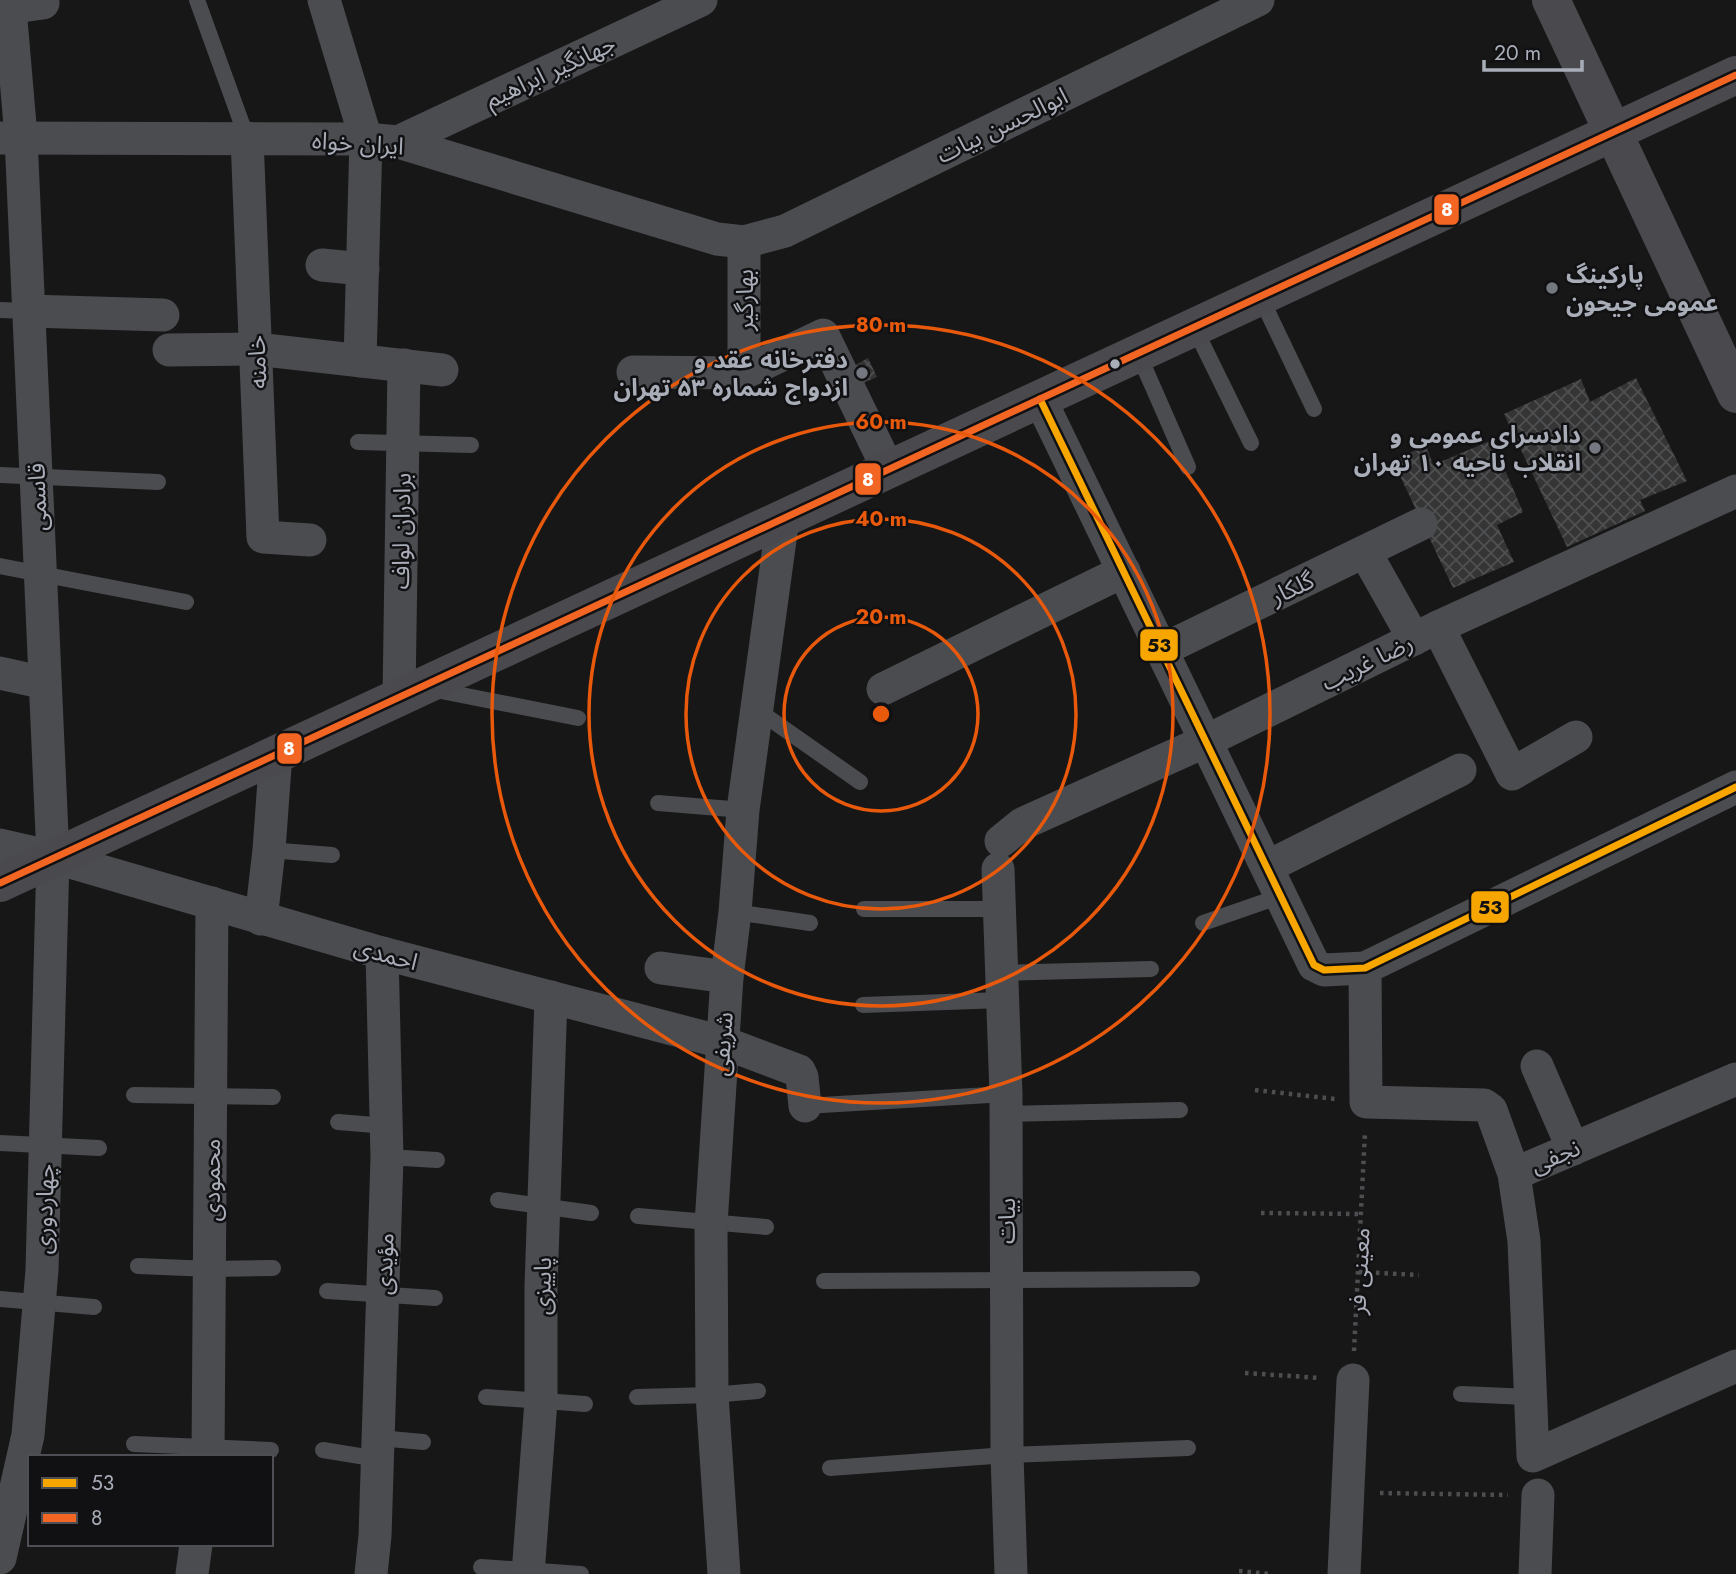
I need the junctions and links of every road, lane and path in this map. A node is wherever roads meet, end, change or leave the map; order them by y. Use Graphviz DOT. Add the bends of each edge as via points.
graph roads {
  1 [pos="197,0"];
  2 [pos="324,0"];
  3 [pos="701,0"];
  4 [pos="1258,0"];
  5 [pos="1551,0"];
  6 [pos="43,2"];
  7 [pos="5,9"];
  8 [pos="1736,75"];
  9 [pos="1613,132"];
  10 [pos="10,138"];
  11 [pos="247,138"];
  12 [pos="382,140"];
  13 [pos="744,242"];
  14 [pos="322,265"];
  15 [pos="363,269"];
  16 [pos="1260,296"];
  17 [pos="14,311"];
  18 [pos="163,316"];
  19 [pos="1194,327"];
  20 [pos="256,349"];
  21 [pos="169,350"];
  22 [pos="1138,353"];
  23 [pos="1728,354"];
  24 [pos="360,361"];
  25 [pos="404,365"];
  26 [pos="442,370"];
  27 [pos="634,372"];
  28 [pos="744,373"];
  29 [pos="1736,394"];
  30 [pos="1040,398"];
  31 [pos="1314,409"];
  32 [pos="358,442"];
  33 [pos="403,443"];
  34 [pos="1251,443"];
  35 [pos="471,445"];
  36 [pos="1188,467"];
  37 [pos="888,469"];
  38 [pos="0,475"];
  39 [pos="36,475"];
  40 [pos="158,482"];
  41 [pos="1736,491"];
  42 [pos="783,518"];
  43 [pos="1421,524"];
  44 [pos="310,540"];
  45 [pos="1365,552"];
  46 [pos="0,566"];
  47 [pos="1124,571"];
  48 [pos="40,573"];
  49 [pos="186,602"];
  50 [pos="1426,633"];
  51 [pos="1162,650"];
  52 [pos="0,673"];
  53 [pos="45,683"];
  54 [pos="883,689"];
  55 [pos="409,692"];
  56 [pos="756,709"];
  57 [pos="578,718"];
  58 [pos="1576,737"];
  59 [pos="1206,741"];
  60 [pos="276,753"];
  61 [pos="1460,770"];
  62 [pos="860,782"];
  63 [pos="1736,787"];
  64 [pos="658,803"];
  65 [pos="743,810"];
  66 [pos="0,845"];
  67 [pos="269,850"];
  68 [pos="332,855"];
  69 [pos="1000,855"];
  70 [pos="53,857"];
  71 [pos="1274,881"];
  72 [pos="0,883"];
  73 [pos="212,903"];
  74 [pos="864,909"];
  75 [pos="999,909"];
  76 [pos="734,912"];
  77 [pos="261,919"];
  78 [pos="810,923"];
  79 [pos="1203,923"];
  80 [pos="382,953"];
  81 [pos="661,968"];
  82 [pos="1365,968"];
  83 [pos="1151,969"];
  84 [pos="727,977"];
  85 [pos="1001,986"];
  86 [pos="551,998"];
  87 [pos="863,1005"];
  88 [pos="722,1042"];
  89 [pos="1536,1066"];
  90 [pos="1736,1079"];
  91 [pos="1255,1090"];
  92 [pos="134,1095"];
  93 [pos="212,1096"];
  94 [pos="273,1097"];
  95 [pos="1366,1102"];
  96 [pos="1006,1104"];
  97 [pos="805,1106"];
  98 [pos="1180,1111"];
  99 [pos="338,1122"];
  100 [pos="387,1141"];
  101 [pos="0,1143"];
  102 [pos="46,1144"];
  103 [pos="99,1148"];
  104 [pos="1573,1149"];
  105 [pos="437,1160"];
  106 [pos="1514,1174"];
  107 [pos="498,1200"];
  108 [pos="545,1207"];
  109 [pos="591,1213"];
  110 [pos="1261,1213"];
  111 [pos="1362,1214"];
  112 [pos="638,1216"];
  113 [pos="711,1224"];
  114 [pos="766,1227"];
  115 [pos="138,1266"];
  116 [pos="273,1268"];
  117 [pos="211,1269"];
  118 [pos="1359,1272"];
  119 [pos="1419,1275"];
  120 [pos="1006,1279"];
  121 [pos="1192,1279"];
  122 [pos="824,1281"];
  123 [pos="327,1291"];
  124 [pos="383,1296"];
  125 [pos="435,1298"];
  126 [pos="0,1299"];
  127 [pos="39,1301"];
  128 [pos="93,1307"];
  129 [pos="1736,1366"];
  130 [pos="1245,1373"];
  131 [pos="1353,1380"];
  132 [pos="758,1391"];
  133 [pos="1461,1394"];
  134 [pos="712,1395"];
  135 [pos="486,1397"];
  136 [pos="638,1397"];
  137 [pos="1529,1397"];
  138 [pos="541,1401"];
  139 [pos="585,1404"];
  140 [pos="423,1442"];
  141 [pos="134,1444"];
  142 [pos="378,1448"];
  143 [pos="1188,1448"];
  144 [pos="271,1450"];
  145 [pos="323,1450"];
  146 [pos="209,1452"];
  147 [pos="1007,1455"];
  148 [pos="26,1459"];
  149 [pos="830,1468"];
  150 [pos="1348,1493"];
  151 [pos="1538,1495"];
  152 [pos="196,1546"];
  153 [pos="0,1558"];
  154 [pos="481,1567"];
  155 [pos="1239,1571"];
  156 [pos="528,1572"];
  157 [pos="192,1574"];
  158 [pos="371,1574"];
  159 [pos="581,1574"];
  160 [pos="724,1574"];
  161 [pos="1012,1574"];
  162 [pos="1270,1574"];
  163 [pos="1344,1574"];
  164 [pos="1535,1574"];
  1 -- 11 [label="lane"];
  2 -- 12 [label="street"];
  3 -- 12 [label="street, جهانگیر ابراهیم"];
  4 -- 13 [label="street, ابوالحسن بیات" via="785,231"];
  5 -- 9 [label="main road"];
  6 -- 7 [label="street"];
  7 -- 10 [label="street, قاسمی"];
  8 -- 9 [label="main road"];
  9 -- 16 [label="main road"];
  9 -- 23 [label="main road"];
  10 -- 11 [label="street, ایران خواه"];
  10 -- 17 [label="street, قاسمی"];
  11 -- 12 [label="street, ایران خواه"];
  11 -- 20 [label="street, خامنه"];
  12 -- 13 [label="street, ایران خواه" via="717,239"];
  12 -- 15 [label="street"];
  13 -- 28 [label="street, بهارگیر"];
  14 -- 15 [label="street"];
  15 -- 24 [label="street"];
  16 -- 19 [label="main road"];
  16 -- 31 [label="lane"];
  17 -- 18 [label="street"];
  17 -- 39 [label="street, قاسمی"];
  19 -- 22 [label="main road"];
  19 -- 34 [label="lane"];
  20 -- 21 [label="street"];
  20 -- 24 [label="street"];
  20 -- 44 [label="street, خامنه" via="263,537"];
  22 -- 30 [label="main road"];
  22 -- 36 [label="lane"];
  23 -- 29 [label="main road"];
  24 -- 25 [label="street"];
  25 -- 26 [label="street"];
  25 -- 33 [label="street, برادران لواف"];
  27 -- 28 [label="street"];
  28 -- 37 [label="street, بهارگیر" via="823,335"];
  30 -- 37 [label="main road"];
  30 -- 47 [label="street"];
  32 -- 33 [label="lane"];
  33 -- 35 [label="lane"];
  33 -- 55 [label="street, برادران لواف"];
  37 -- 42 [label="main road"];
  38 -- 39 [label="lane"];
  39 -- 40 [label="lane"];
  39 -- 48 [label="street, قاسمی"];
  41 -- 50 [label="street, رضا غریب"];
  42 -- 55 [label="main road"];
  42 -- 56 [label="street, شریفی"];
  43 -- 45 [label="street, گلکار"];
  45 -- 50 [label="street"];
  45 -- 51 [label="street, گلکار"];
  46 -- 48 [label="lane"];
  47 -- 51 [label="street"];
  47 -- 54 [label="street"];
  48 -- 49 [label="lane"];
  48 -- 53 [label="street, قاسمی"];
  50 -- 58 [label="street" via="1512,774"];
  50 -- 59 [label="street, رضا غریب"];
  51 -- 59 [label="street"];
  52 -- 53 [label="street"];
  53 -- 70 [label="street, قاسمی"];
  55 -- 57 [label="lane"];
  55 -- 60 [label="main road"];
  56 -- 62 [label="lane"];
  56 -- 65 [label="street, شریفی"];
  59 -- 69 [label="street, رضا غریب" via="1022,824"];
  59 -- 71 [label="street"];
  60 -- 67 [label="street"];
  60 -- 70 [label="main road"];
  61 -- 71 [label="street"];
  63 -- 82 [label="street"];
  64 -- 65 [label="lane"];
  65 -- 76 [label="street, شریفی"];
  66 -- 70 [label="street, احمدی"];
  67 -- 68 [label="lane"];
  67 -- 77 [label="street"];
  69 -- 75 [label="street, بیات"];
  70 -- 72 [label="main road"];
  70 -- 73 [label="street, احمدی"];
  70 -- 102 [label="street, چهاردوری"];
  71 -- 79 [label="lane"];
  71 -- 82 [label="street" via="1314,965 1324,970"];
  73 -- 77 [label="street, احمدی"];
  73 -- 93 [label="street, محمودی"];
  74 -- 75 [label="lane"];
  75 -- 85 [label="street, بیات"];
  76 -- 78 [label="lane"];
  76 -- 84 [label="street, شریفی"];
  77 -- 80 [label="street, احمدی"];
  80 -- 86 [label="street, احمدی"];
  80 -- 100 [label="street, مؤیدی"];
  81 -- 84 [label="street"];
  82 -- 95 [label="street"];
  83 -- 85 [label="lane"];
  84 -- 88 [label="street, شریفی"];
  85 -- 87 [label="lane"];
  85 -- 96 [label="street, بیات"];
  86 -- 88 [label="street, احمدی"];
  86 -- 108 [label="street, پاییزی"];
  88 -- 97 [label="street, احمدی" via="799,1071"];
  88 -- 113 [label="street, شریفی"];
  89 -- 104 [label="street"];
  90 -- 104 [label="street, نجفی"];
  91 -- 95 [label="path"];
  92 -- 93 [label="lane"];
  93 -- 94 [label="lane"];
  93 -- 117 [label="street, محمودی"];
  95 -- 106 [label="street, نجفی" via="1484,1105 1490,1110"];
  95 -- 111 [label="path, معینی فر"];
  96 -- 97 [label="lane"];
  96 -- 98 [label="lane"];
  96 -- 120 [label="street, بیات"];
  99 -- 100 [label="lane"];
  100 -- 105 [label="lane"];
  100 -- 124 [label="street, مؤیدی"];
  101 -- 102 [label="lane"];
  102 -- 103 [label="lane"];
  102 -- 127 [label="street, چهاردوری"];
  104 -- 106 [label="street, نجفی"];
  106 -- 137 [label="street" via="1524,1241"];
  107 -- 108 [label="lane"];
  108 -- 109 [label="lane"];
  108 -- 138 [label="street, پاییزی"];
  110 -- 111 [label="path"];
  111 -- 118 [label="path, معینی فر"];
  112 -- 113 [label="lane"];
  113 -- 114 [label="lane"];
  113 -- 134 [label="street, شریفی"];
  115 -- 117 [label="lane"];
  116 -- 117 [label="lane"];
  117 -- 146 [label="street, محمودی"];
  118 -- 119 [label="path"];
  118 -- 131 [label="path, معینی فر"];
  120 -- 121 [label="lane"];
  120 -- 122 [label="lane"];
  120 -- 147 [label="street, بیات"];
  123 -- 124 [label="lane"];
  124 -- 125 [label="lane"];
  124 -- 142 [label="street, مؤیدی"];
  126 -- 127 [label="lane"];
  127 -- 128 [label="lane"];
  127 -- 148 [label="street, چهاردوری"];
  129 -- 137 [label="street" via="1533,1456"];
  130 -- 131 [label="path"];
  131 -- 150 [label="street"];
  132 -- 134 [label="lane"];
  133 -- 137 [label="lane"];
  134 -- 136 [label="lane"];
  134 -- 160 [label="street, شریفی"];
  135 -- 138 [label="lane"];
  138 -- 139 [label="lane"];
  138 -- 156 [label="street, پاییزی"];
  140 -- 142 [label="lane"];
  141 -- 146 [label="lane"];
  142 -- 145 [label="lane"];
  142 -- 158 [label="street, مؤیدی"];
  143 -- 147 [label="lane"];
  144 -- 146 [label="lane"];
  147 -- 149 [label="lane"];
  147 -- 161 [label="street, بیات"];
  148 -- 153 [label="street, چهاردوری"];
  150 -- 151 [label="path"];
  150 -- 163 [label="street"];
  151 -- 164 [label="street"];
  152 -- 157 [label="street"];
  154 -- 156 [label="lane"];
  155 -- 162 [label="path"];
  156 -- 159 [label="lane"];
}
